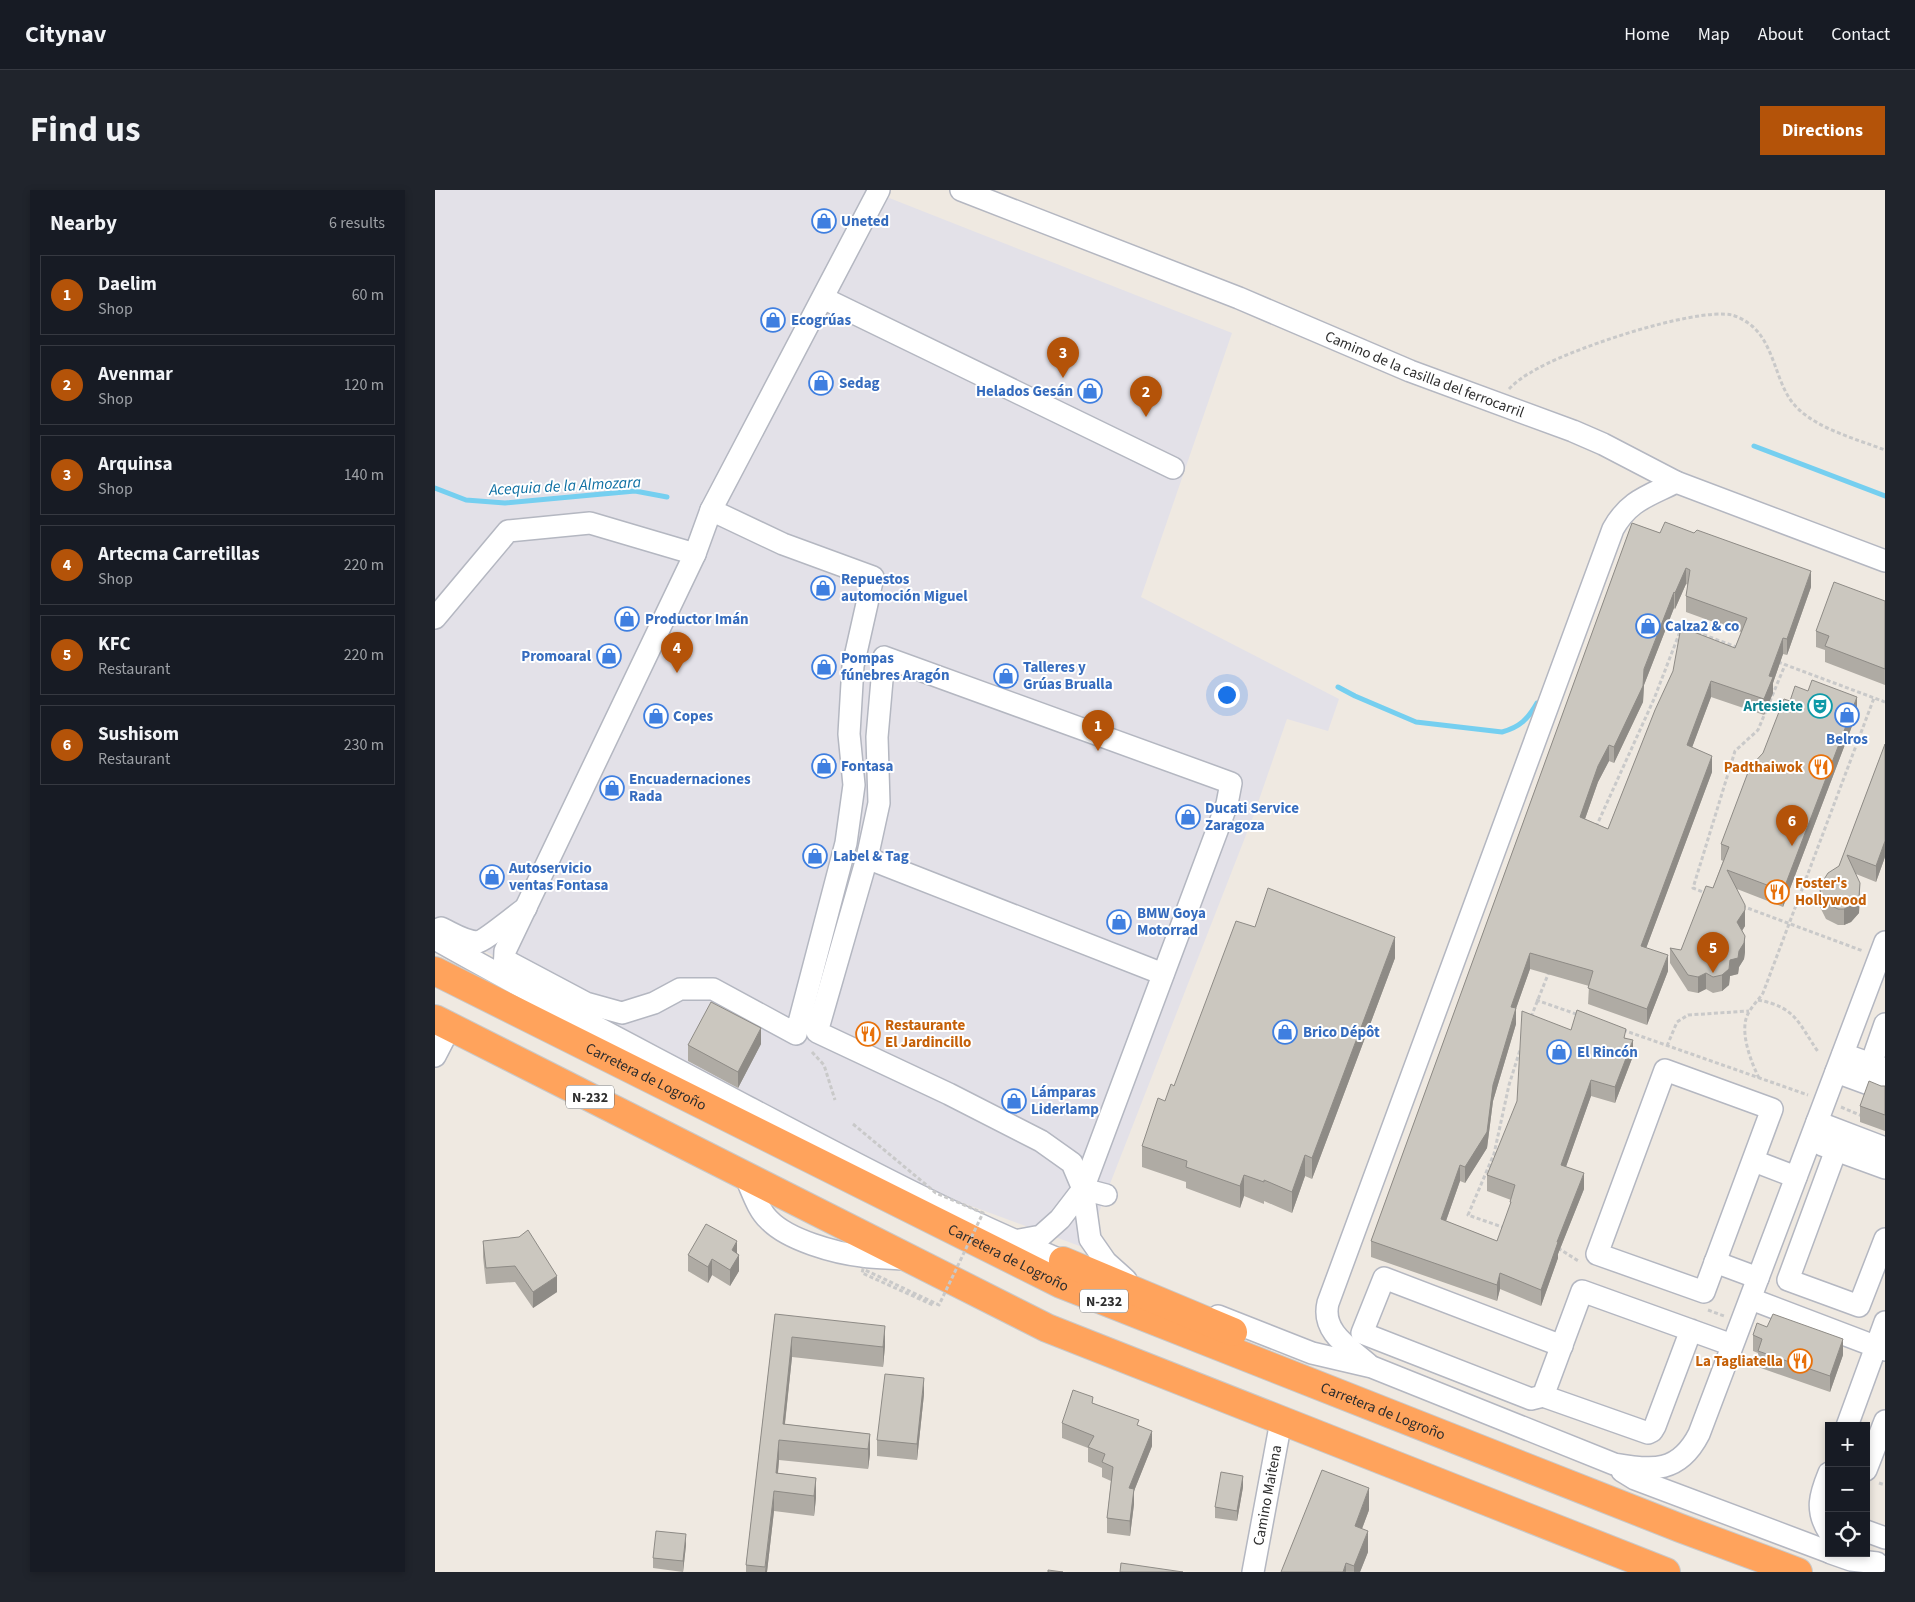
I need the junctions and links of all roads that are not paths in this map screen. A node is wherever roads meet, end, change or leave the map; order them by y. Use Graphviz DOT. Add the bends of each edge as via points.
graph roads {
  1 [pos="879,190"];
  2 [pos="961,190"];
  3 [pos="823,298"];
  4 [pos="1173,468"];
  5 [pos="1676,482"];
  6 [pos="711,510"];
  7 [pos="695,554"];
  8 [pos="1885,560"];
  9 [pos="435,618"];
  10 [pos="867,858"];
  11 [pos="528,906"];
  12 [pos="435,925"];
  13 [pos="435,939"];
  14 [pos="1885,942"];
  15 [pos="504,969"];
  16 [pos="435,971"];
  17 [pos="1163,974"];
  18 [pos="443,1023"];
  19 [pos="1885,1024"];
  20 [pos="435,1056"];
  21 [pos="1839,1063"];
  22 [pos="1878,1066"];
  23 [pos="1885,1090"];
  24 [pos="1813,1132"];
  25 [pos="1885,1148"];
  26 [pos="1836,1150"];
  27 [pos="1754,1161"];
  28 [pos="1885,1168"];
  29 [pos="1796,1177"];
  30 [pos="1086,1181"];
  31 [pos="1108,1189"];
  32 [pos="1885,1239"];
  33 [pos="1014,1241"];
  34 [pos="1063,1261"];
  35 [pos="1715,1262"];
  36 [pos="1758,1278"];
  37 [pos="1126,1280"];
  38 [pos="1751,1299"];
  39 [pos="1885,1322"];
  40 [pos="1691,1330"];
  41 [pos="1732,1345"];
  42 [pos="1562,1346"];
  43 [pos="1880,1349"];
  44 [pos="1372,1367"];
  45 [pos="1543,1396"];
  46 [pos="1281,1420"];
  47 [pos="1885,1421"];
  48 [pos="1849,1422"];
  49 [pos="1488,1453"];
  50 [pos="1614,1464"];
  51 [pos="1867,1467"];
  52 [pos="1825,1484"];
  53 [pos="1825,1524"];
  54 [pos="1870,1532"];
  55 [pos="1885,1538"];
  56 [pos="1825,1551"];
  57 [pos="1842,1557"];
  58 [pos="1874,1560"];
  59 [pos="1253,1572"];
  60 [pos="1666,1572"];
  61 [pos="1798,1572"];
  1 -- 3 [label="street"];
  2 -- 5 [label="street, Camino de la casilla del ferrocarril" via="1239,298 1410,371 1573,431"];
  3 -- 4 [label="street"];
  3 -- 6 [label="street"];
  5 -- 8 [label="street, Camino de la casilla del ferrocarril"];
  5 -- 44 [label="street" via="1636,501 1613,529 1328,1303 1326,1314 1334,1335"];
  6 -- 7 [label="street"];
  6 -- 15 [label="street" via="783,544 873,577 853,666 849,734 854,784 846,843 796,1034 713,989 680,989 655,1003 622,1013 586,1003"];
  7 -- 9 [label="street" via="590,523 508,531"];
  7 -- 11 [label="street"];
  10 -- 17 [label="street"];
  10 -- 17 [label="street" via="879,803 877,736 884,657 1231,783 1227,804"];
  10 -- 30 [label="street" via="817,1032 1041,1141 1072,1163"];
  11 -- 12 [label="street" via="477,942"];
  11 -- 15 [label="street" via="505,951"];
  13 -- 15 [label="street"];
  14 -- 21 [label="street"];
  15 -- 33 [label="street" via="841,1156"];
  16 -- 49 [label="highway, Carretera de Logroño / N-232" via="1061,1284"];
  17 -- 30 [label="street"];
  18 -- 20 [label="street"];
  18 -- 46 [label="highway, N-232" via="1047,1328"];
  19 -- 22 [label="street"];
  21 -- 22 [label="street"];
  21 -- 23 [label="street"];
  21 -- 24 [label="street"];
  24 -- 25 [label="street"];
  24 -- 26 [label="street"];
  24 -- 29 [label="street"];
  26 -- 28 [label="street"];
  26 -- 32 [label="street" via="1788,1280 1859,1306"];
  27 -- 29 [label="street"];
  27 -- 35 [label="street"];
  27 -- 35 [label="street" via="1772,1109 1665,1070 1597,1254 1704,1292"];
  29 -- 36 [label="street"];
  30 -- 31 [label="street"];
  30 -- 33 [label="street" via="1059,1219 1041,1236"];
  30 -- 37 [label="street" via="1090,1239"];
  33 -- 34 [label="street"];
  34 -- 37 [label="street"];
  34 -- 49 [label="highway" via="1377,1389 1455,1426"];
  35 -- 36 [label="street"];
  36 -- 38 [label="street"];
  37 -- 44 [label="street" via="1312,1352"];
  38 -- 41 [label="street"];
  38 -- 43 [label="street"];
  39 -- 43 [label="street"];
  40 -- 41 [label="street"];
  40 -- 42 [label="street" via="1582,1291"];
  40 -- 45 [label="street" via="1655,1426 1648,1433"];
  41 -- 50 [label="street" via="1699,1434 1687,1453 1668,1465 1654,1469"];
  42 -- 45 [label="street"];
  42 -- 45 [label="street" via="1384,1278 1362,1333 1531,1399"];
  43 -- 48 [label="street"];
  44 -- 50 [label="street"];
  46 -- 59 [label="street, Camino Maitena"];
  46 -- 60 [label="highway, N-232"];
  47 -- 51 [label="street"];
  49 -- 61 [label="highway, Carretera de Logroño / N-232"];
  50 -- 56 [label="street" via="1635,1479"];
  52 -- 53 [label="street" via="1820,1508"];
  54 -- 55 [label="street"];
  57 -- 58 [label="street"];
}
